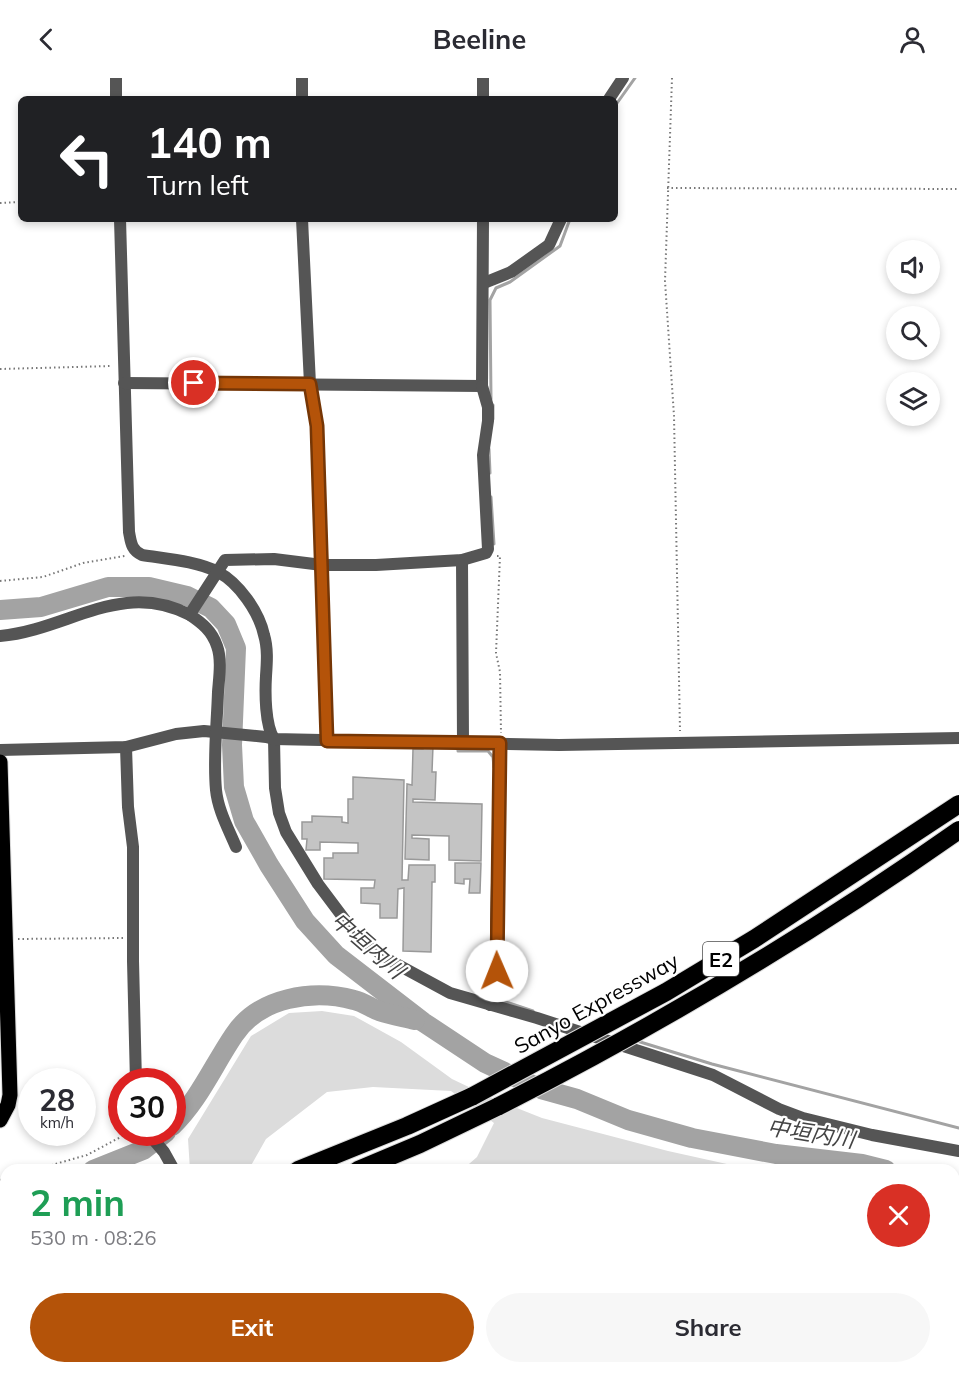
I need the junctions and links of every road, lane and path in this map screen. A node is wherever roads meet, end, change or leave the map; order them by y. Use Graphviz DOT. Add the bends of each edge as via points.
graph roads {
  1 [pos="116,78"];
  2 [pos="302,78"];
  3 [pos="483,78"];
  4 [pos="623,78"];
  5 [pos="672,78"];
  6 [pos="116,96"];
  7 [pos="302,96"];
  8 [pos="483,96"];
  9 [pos="611,96"];
  10 [pos="667,188"];
  11 [pos="959,189"];
  12 [pos="18,202"];
  13 [pos="0,203"];
  14 [pos="120,222"];
  15 [pos="302,222"];
  16 [pos="483,222"];
  17 [pos="560,222"];
  18 [pos="484,283"];
  19 [pos="124,366"];
  20 [pos="0,369"];
  21 [pos="124,383"];
  22 [pos="310,384"];
  23 [pos="482,386"];
  24 [pos="136,552"];
  25 [pos="486,553"];
  26 [pos="462,560"];
  27 [pos="322,565"];
  28 [pos="216,575"];
  29 [pos="0,581"];
  30 [pos="191,613"];
  31 [pos="0,636"];
  32 [pos="219,732"];
  33 [pos="270,738"];
  34 [pos="959,738"];
  35 [pos="327,741"];
  36 [pos="463,742"];
  37 [pos="681,742"];
  38 [pos="500,743"];
  39 [pos="126,747"];
  40 [pos="0,750"];
  41 [pos="0,762"];
  42 [pos="959,804"];
  43 [pos="959,830"];
  44 [pos="236,847"];
  45 [pos="133,938"];
  46 [pos="6,940"];
  47 [pos="490,1005"];
  48 [pos="136,1068"];
  49 [pos="0,1120"];
  50 [pos="108,1144"];
  51 [pos="159,1146"];
  52 [pos="959,1151"];
  53 [pos="55,1164"];
  54 [pos="171,1164"];
  55 [pos="312,1164"];
  56 [pos="372,1164"];
  1 -- 6 [label="street"];
  2 -- 7 [label="street"];
  3 -- 8 [label="street"];
  4 -- 9 [label="street"];
  5 -- 10 [label="path"];
  10 -- 11 [label="path"];
  10 -- 37 [label="path" via="665,281 674,416"];
  12 -- 13 [label="path"];
  14 -- 19 [label="street"];
  15 -- 22 [label="street"];
  16 -- 18 [label="street"];
  17 -- 18 [label="street" via="549,245 511,272"];
  18 -- 23 [label="street"];
  19 -- 20 [label="path"];
  19 -- 21 [label="street"];
  21 -- 22 [label="street"];
  21 -- 24 [label="street" via="129,532"];
  22 -- 23 [label="street"];
  22 -- 27 [label="street" via="317,426"];
  23 -- 25 [label="street" via="488,407 483,455"];
  24 -- 28 [label="street" via="183,561"];
  24 -- 29 [label="path" via="83,563 43,577"];
  25 -- 26 [label="street"];
  25 -- 38 [label="path" via="500,556 496,653 500,672"];
  26 -- 27 [label="street"];
  26 -- 36 [label="street"];
  27 -- 28 [label="street" via="233,559 225,560"];
  27 -- 35 [label="street"];
  28 -- 30 [label="street"];
  28 -- 33 [label="street" via="232,582 245,597 265,636 265,706"];
  30 -- 31 [label="street" via="160,604 108,604 29,632"];
  30 -- 32 [label="street" via="213,635 218,648"];
  32 -- 33 [label="street"];
  32 -- 39 [label="street" via="176,734"];
  32 -- 44 [label="street" via="215,773 218,805"];
  33 -- 35 [label="street"];
  33 -- 47 [label="street" via="274,788 285,832 357,936 388,960 427,982"];
  34 -- 37 [label="street"];
  35 -- 36 [label="street"];
  36 -- 38 [label="street"];
  37 -- 38 [label="street"];
  38 -- 47 [label="street" via="497,971"];
  39 -- 40 [label="street"];
  39 -- 45 [label="street" via="133,847"];
  41 -- 46 [label="main road"];
  42 -- 55 [label="highway, Sanyo Expressway / E2, bridge" via="666,992 474,1096"];
  43 -- 56 [label="highway, E2, bridge" via="766,957 598,1055"];
  45 -- 46 [label="path"];
  45 -- 48 [label="street"];
  46 -- 49 [label="main road" via="10,1095"];
  47 -- 52 [label="street" via="713,1075 803,1118"];
  50 -- 53 [label="path"];
  51 -- 54 [label="street"];
}
